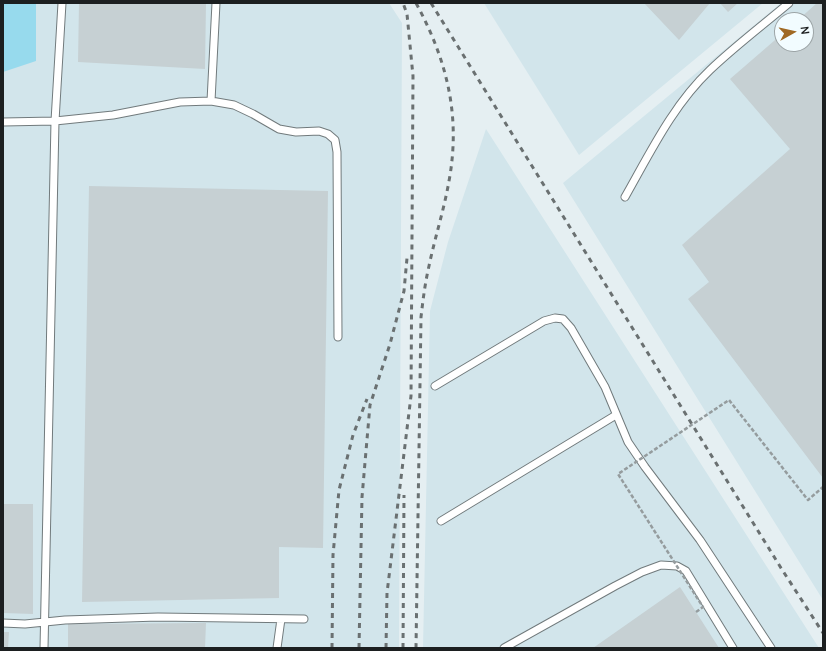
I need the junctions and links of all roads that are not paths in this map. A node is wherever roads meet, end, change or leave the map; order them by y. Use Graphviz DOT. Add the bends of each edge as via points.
graph roads {
  1 [pos="62,3"];
  2 [pos="216,3"];
  3 [pos="788,3"];
  4 [pos="211,101"];
  5 [pos="55,121"];
  6 [pos="3,122"];
  7 [pos="625,196"];
  8 [pos="338,337"];
  9 [pos="435,386"];
  10 [pos="616,415"];
  11 [pos="441,521"];
  12 [pos="281,619"];
  13 [pos="304,619"];
  14 [pos="44,622"];
  15 [pos="3,623"];
  16 [pos="44,648"];
  17 [pos="277,648"];
  18 [pos="504,648"];
  19 [pos="734,648"];
  20 [pos="771,648"];
  1 -- 5 [label="lane"];
  2 -- 4 [label="lane"];
  3 -- 7 [label="lane" via="709,70 682,101"];
  4 -- 5 [label="lane" via="180,102 113,115"];
  4 -- 8 [label="lane" via="234,105 279,129 296,132 319,131 335,140"];
  5 -- 6 [label="lane"];
  5 -- 14 [label="lane"];
  9 -- 10 [label="lane" via="544,321 563,319 571,328 605,387"];
  10 -- 11 [label="lane"];
  10 -- 20 [label="lane" via="628,442 700,540"];
  12 -- 13 [label="lane"];
  12 -- 14 [label="lane" via="158,617"];
  12 -- 17 [label="lane"];
  14 -- 15 [label="lane"];
  14 -- 16 [label="lane"];
  18 -- 19 [label="lane" via="615,586 661,565 677,566 686,571"];
}
